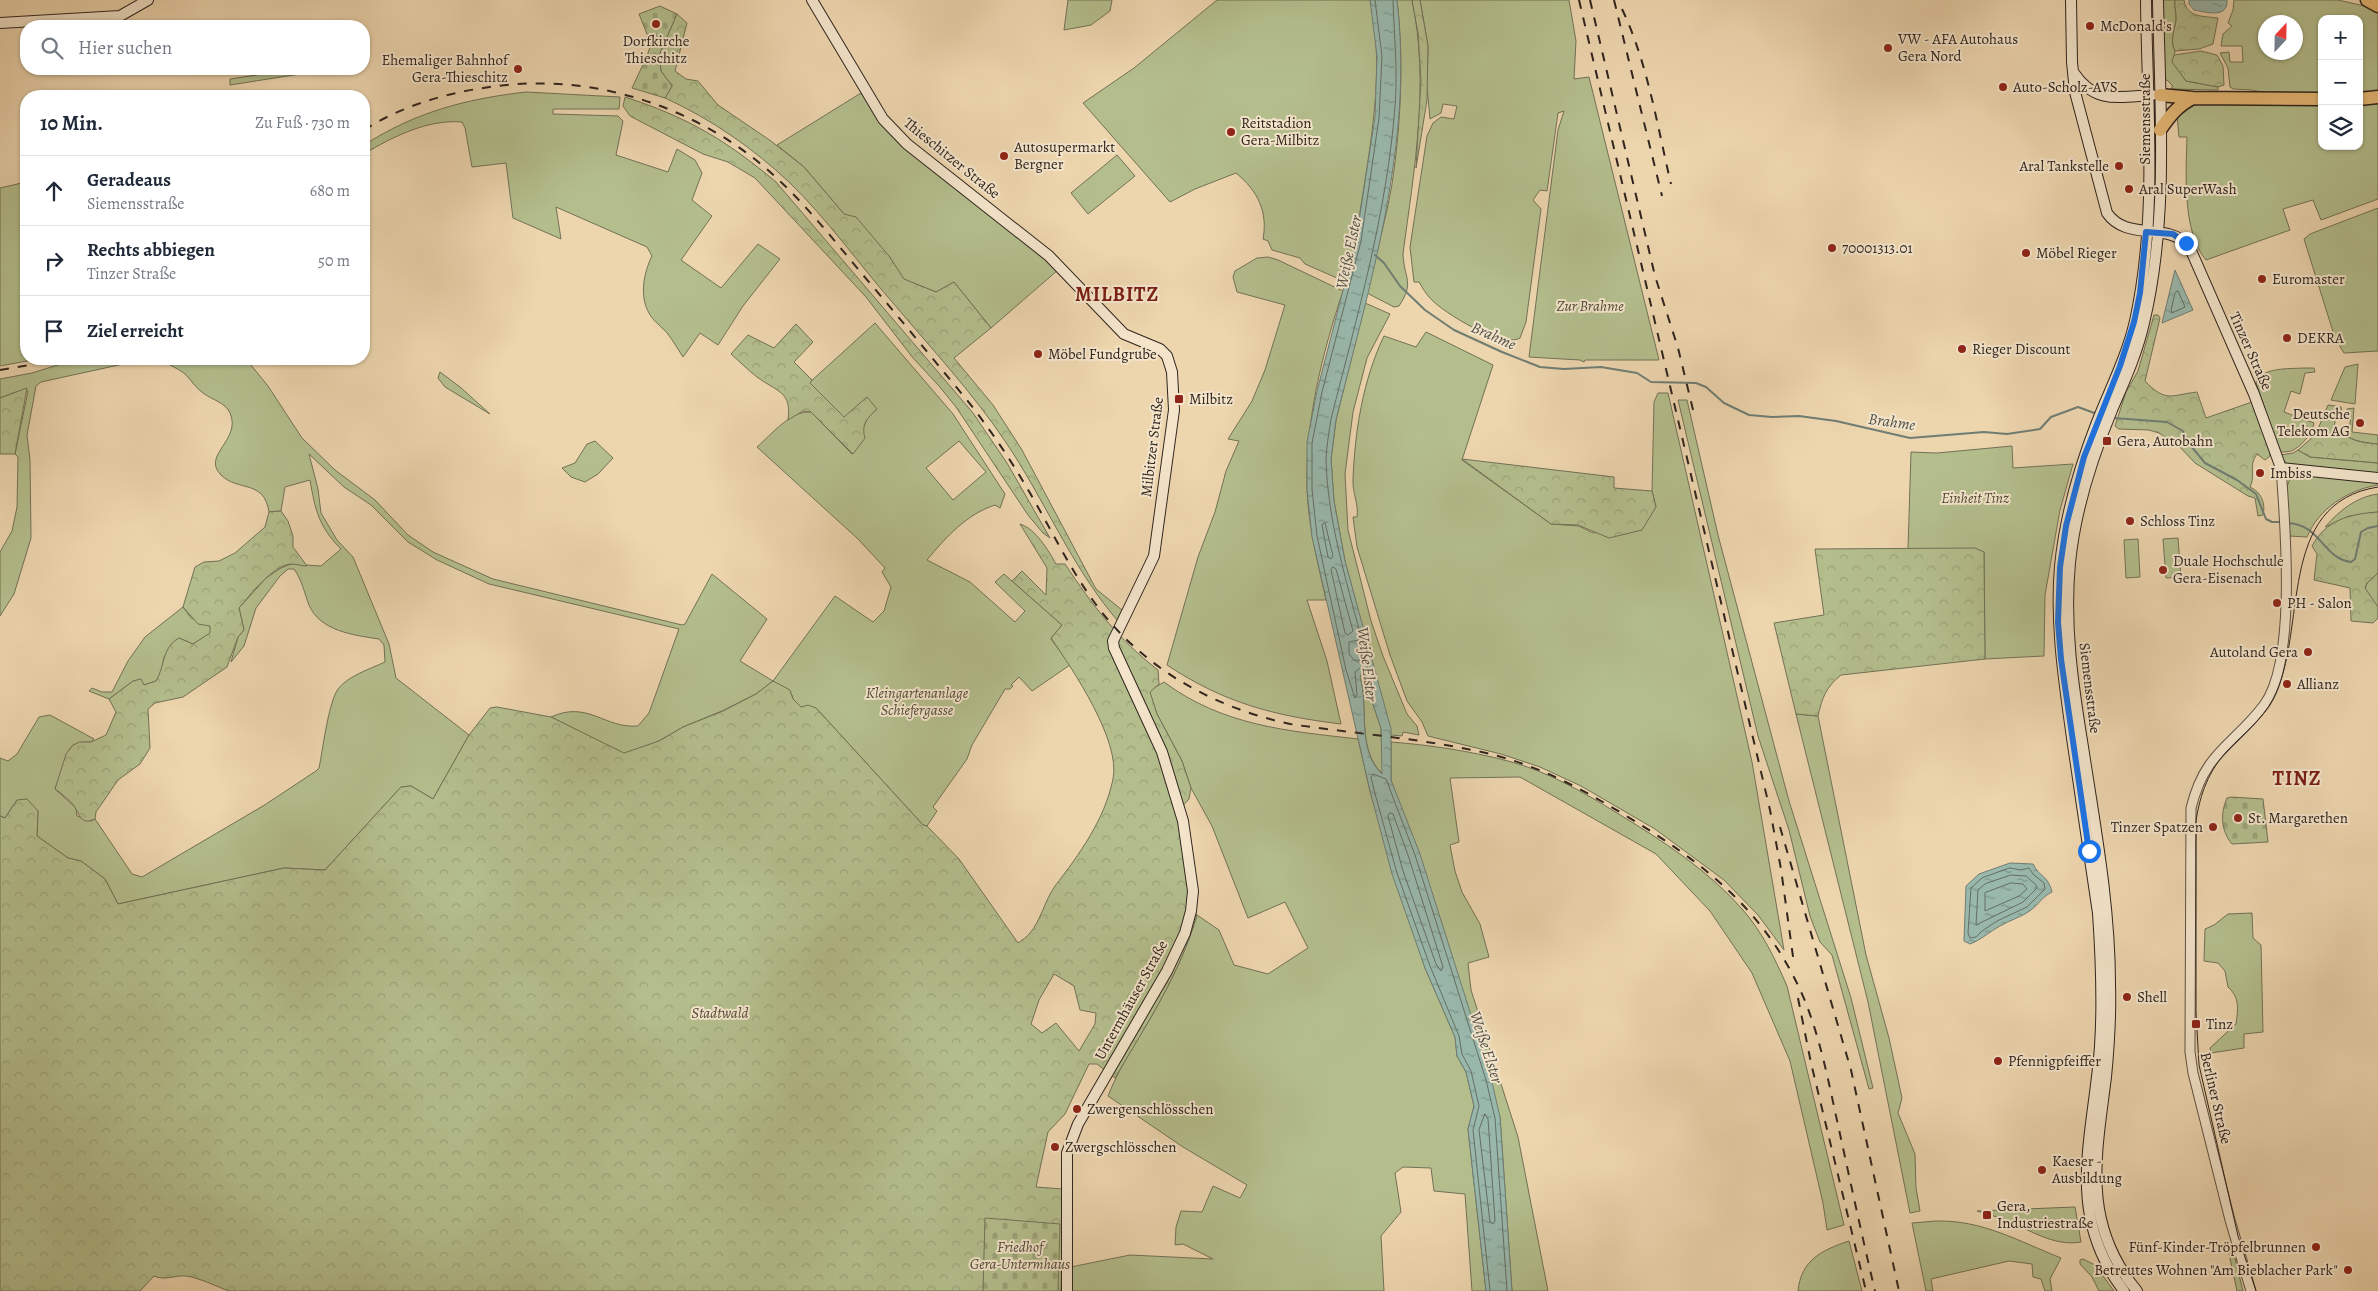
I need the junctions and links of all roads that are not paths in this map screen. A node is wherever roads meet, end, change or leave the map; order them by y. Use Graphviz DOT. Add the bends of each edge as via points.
graph roads {
  1 [pos="148,0"];
  2 [pos="812,0"];
  3 [pos="2072,0"];
  4 [pos="2146,0"];
  5 [pos="2158,0"];
  6 [pos="2367,0"];
  7 [pos="2378,6"];
  8 [pos="54,20"];
  9 [pos="20,22"];
  10 [pos="4,23"];
  11 [pos="2074,73"];
  12 [pos="2088,90"];
  13 [pos="2378,96"];
  14 [pos="2156,98"];
  15 [pos="2363,98"];
  16 [pos="2318,99"];
  17 [pos="2188,101"];
  18 [pos="2079,108"];
  19 [pos="2160,130"];
  20 [pos="2158,218"];
  21 [pos="1018,231"];
  22 [pos="2152,232"];
  23 [pos="2173,234"];
  24 [pos="2282,468"];
  25 [pos="2378,478"];
  26 [pos="1113,641"];
  27 [pos="2191,846"];
  28 [pos="2102,1243"];
  29 [pos="1067,1291"];
  30 [pos="2124,1291"];
  31 [pos="2137,1291"];
  32 [pos="2251,1291"];
  1 -- 8 [label="main road" via="120,16"];
  2 -- 21 [label="main road, Thieschitzer Straße" via="883,119 907,144"];
  3 -- 11 [label="main road"];
  4 -- 14 [label="main road, Siemensstraße"];
  5 -- 14 [label="main road, Siemensstraße"];
  6 -- 7 [label="highway"];
  9 -- 10 [label="main road"];
  11 -- 12 [label="main road"];
  11 -- 18 [label="main road"];
  12 -- 14 [label="main road, Siemensstraße" via="2108,97"];
  12 -- 18 [label="main road"];
  13 -- 15 [label="highway"];
  14 -- 17 [label="highway"];
  14 -- 19 [label="main road, Siemensstraße"];
  14 -- 22 [label="main road, Siemensstraße"];
  16 -- 17 [label="highway"];
  17 -- 19 [label="highway" via="2173,112"];
  18 -- 22 [label="main road" via="2110,217 2120,225"];
  19 -- 20 [label="main road, Siemensstraße"];
  20 -- 22 [label="main road, Siemensstraße"];
  20 -- 23 [label="main road, Tinzer Straße"];
  21 -- 26 [label="main road, Milbitzer Straße" via="1077,283 1124,334 1160,349 1167,356 1172,372 1174,410 1154,556"];
  22 -- 23 [label="main road"];
  22 -- 28 [label="main road, Siemensstraße" via="2134,322 2108,408 2076,481 2060,567 2058,622 2061,659 2098,913 2102,997 2100,1047 2085,1170 2089,1219"];
  23 -- 24 [label="main road, Tinzer Straße" via="2183,240 2191,251 2254,394"];
  24 -- 25 [label="main road"];
  24 -- 27 [label="street, Tinzer Straße" via="2285,625 2275,683 2265,704 2223,746 2201,776 2191,808"];
  26 -- 29 [label="main road, Untermhäuser Straße" via="1162,752 1183,821 1193,891 1185,933 1167,971 1078,1124 1067,1153"];
  27 -- 32 [label="street, Berliner Straße" via="2191,1059 2230,1220"];
  28 -- 30 [label="main road, Siemensstraße" via="2107,1266"];
  28 -- 31 [label="main road, Siemensstraße"];
}
